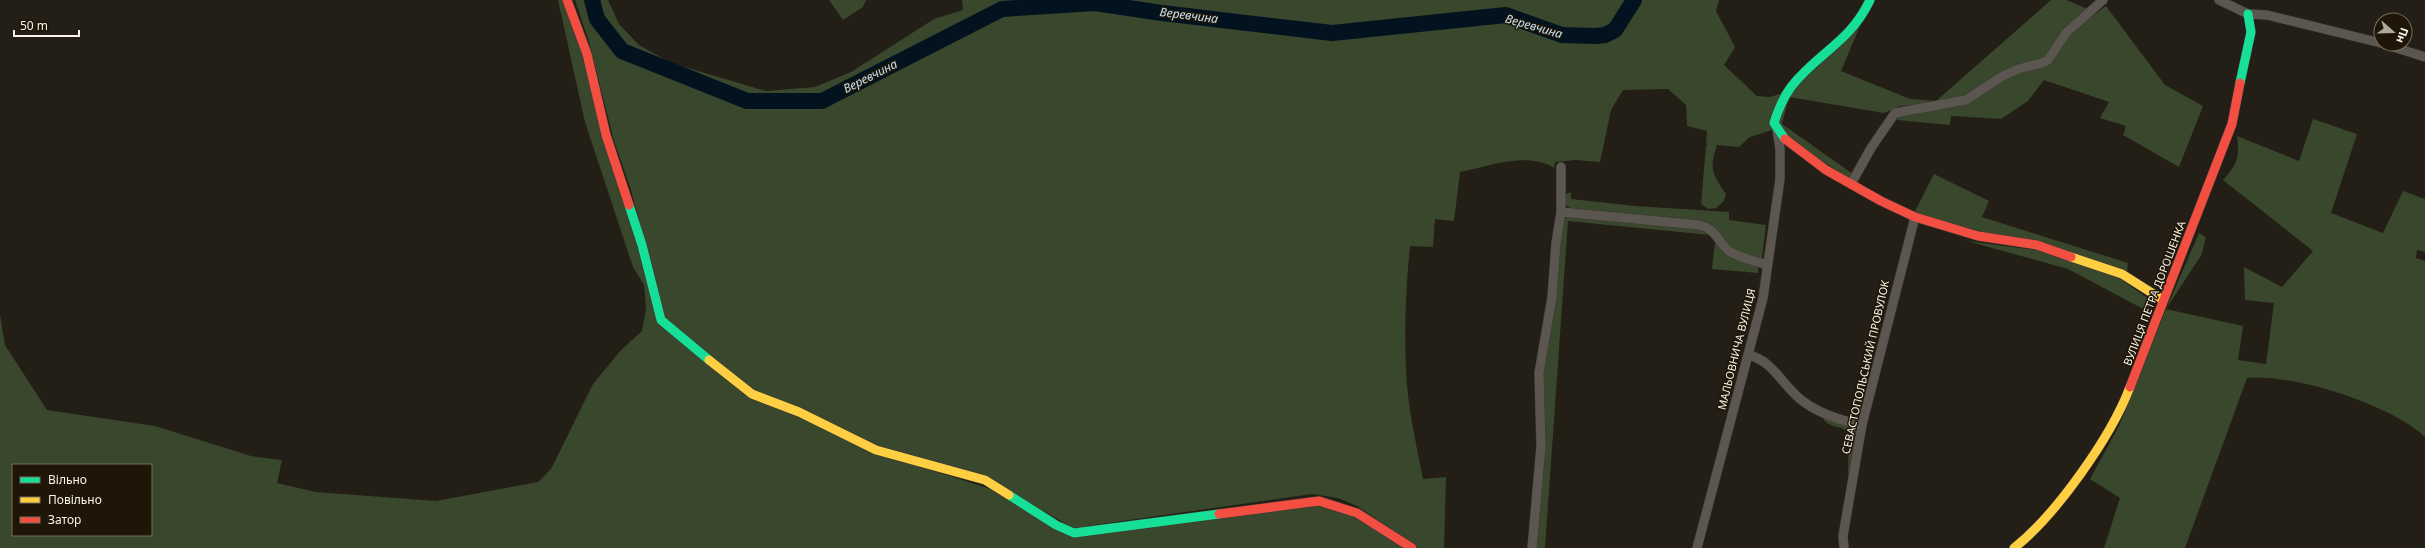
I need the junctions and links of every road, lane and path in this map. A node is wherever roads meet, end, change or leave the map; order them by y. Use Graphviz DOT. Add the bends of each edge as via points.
graph roads {
  1 [pos="567,0"];
  2 [pos="1870,0"];
  3 [pos="2103,0"];
  4 [pos="2219,0"];
  5 [pos="2248,14"];
  6 [pos="2373,42"];
  7 [pos="2408,52"];
  8 [pos="2425,57"];
  9 [pos="1775,126"];
  10 [pos="1561,167"];
  11 [pos="1851,184"];
  12 [pos="1561,212"];
  13 [pos="1915,218"];
  14 [pos="1767,265"];
  15 [pos="2163,300"];
  16 [pos="1748,355"];
  17 [pos="1862,425"];
  18 [pos="1412,548"];
  19 [pos="1532,548"];
  20 [pos="1697,548"];
  21 [pos="1844,548"];
  22 [pos="2014,548"];
  1 -- 18 [label="street" via="587,54 606,135 642,245 661,320 752,394 799,412 876,450 985,480 1056,525 1074,532 1319,501 1340,504 1367,518"];
  2 -- 9 [label="street" via="1859,20 1841,41 1794,80 1776,110"];
  3 -- 11 [label="street" via="2066,33 2048,60 2042,64 2018,69 2001,77 1966,100 1895,113"];
  4 -- 5 [label="street"];
  5 -- 6 [label="street" via="2267,15"];
  5 -- 15 [label="street, ВУЛИЦЯ ПЕТРА ДОРОШЕНКА" via="2250,32 2232,124"];
  7 -- 8 [label="street"];
  9 -- 11 [label="street" via="1788,143"];
  9 -- 14 [label="street, МАЛЬОВНИЧА ВУЛИЦЯ" via="1780,168"];
  10 -- 12 [label="street"];
  11 -- 13 [label="street"];
  12 -- 14 [label="street" via="1700,224 1716,233 1723,244 1735,254"];
  12 -- 19 [label="street" via="1552,297 1539,373 1541,446"];
  13 -- 15 [label="street" via="1978,236 2037,245 2122,274"];
  13 -- 17 [label="street, СЕВАСТОПОЛЬСЬКИЙ ПРОВУЛОК"];
  14 -- 16 [label="street, МАЛЬОВНИЧА ВУЛИЦЯ" via="1763,298"];
  15 -- 22 [label="street, ВУЛИЦЯ ПЕТРА ДОРОШЕНКА" via="2117,418 2050,514"];
  16 -- 17 [label="street" via="1754,356 1778,374 1804,403"];
  16 -- 20 [label="street, МАЛЬОВНИЧА ВУЛИЦЯ"];
  17 -- 21 [label="street, СЕВАСТОПОЛЬСЬКИЙ ПРОВУЛОК" via="1842,536"];
}
